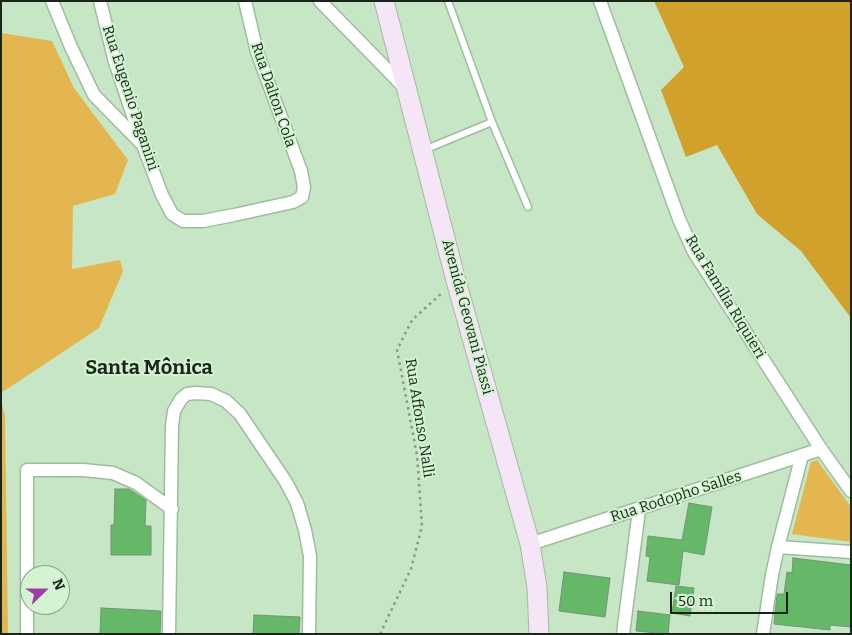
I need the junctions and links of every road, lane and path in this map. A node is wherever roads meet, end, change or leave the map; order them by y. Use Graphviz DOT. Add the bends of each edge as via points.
graph roads {
  1 [pos="52,1"];
  2 [pos="100,1"];
  3 [pos="245,1"];
  4 [pos="320,1"];
  5 [pos="384,1"];
  6 [pos="448,1"];
  7 [pos="600,1"];
  8 [pos="407,91"];
  9 [pos="492,122"];
  10 [pos="143,145"];
  11 [pos="422,151"];
  12 [pos="304,187"];
  13 [pos="528,207"];
  14 [pos="456,280"];
  15 [pos="821,449"];
  16 [pos="802,455"];
  17 [pos="851,491"];
  18 [pos="172,509"];
  19 [pos="639,510"];
  20 [pos="530,544"];
  21 [pos="778,547"];
  22 [pos="851,552"];
  23 [pos="26,634"];
  24 [pos="169,634"];
  25 [pos="309,634"];
  26 [pos="380,634"];
  27 [pos="539,634"];
  28 [pos="623,634"];
  29 [pos="764,634"];
  1 -- 10 [label="street" via="94,95"];
  2 -- 10 [label="street, Rua Eugenio Paganini" via="115,62"];
  3 -- 12 [label="street, Rua Dalton Cola" via="257,52"];
  4 -- 8 [label="street"];
  5 -- 8 [label="main road, Avenida Geovani Piassi"];
  6 -- 9 [label="lane"];
  7 -- 15 [label="street, Rua Família Riquieri" via="694,252"];
  8 -- 11 [label="main road, Avenida Geovani Piassi"];
  9 -- 11 [label="lane"];
  9 -- 13 [label="lane"];
  10 -- 12 [label="street, Rua Eugenio Paganini" via="162,195 172,214 183,221 203,221 293,202 302,197"];
  11 -- 14 [label="main road, Avenida Geovani Piassi"];
  14 -- 20 [label="main road, Avenida Geovani Piassi"];
  14 -- 26 [label="path, Rua Affonso Nalli" via="412,320 397,350 417,455 422,526 411,569"];
  15 -- 16 [label="street, Rua Rodopho Salles"];
  15 -- 17 [label="street, Rua Família Riquieri"];
  16 -- 19 [label="street, Rua Rodopho Salles"];
  16 -- 21 [label="street"];
  18 -- 23 [label="street" via="136,483 113,473 27,470"];
  18 -- 24 [label="street"];
  18 -- 25 [label="street" via="174,411 187,394 211,394 226,401 240,414 297,503 310,556"];
  19 -- 20 [label="street, Rua Rodopho Salles"];
  19 -- 28 [label="street"];
  20 -- 27 [label="main road, Avenida Geovani Piassi" via="537,587"];
  21 -- 22 [label="street"];
  21 -- 29 [label="street"];
}
